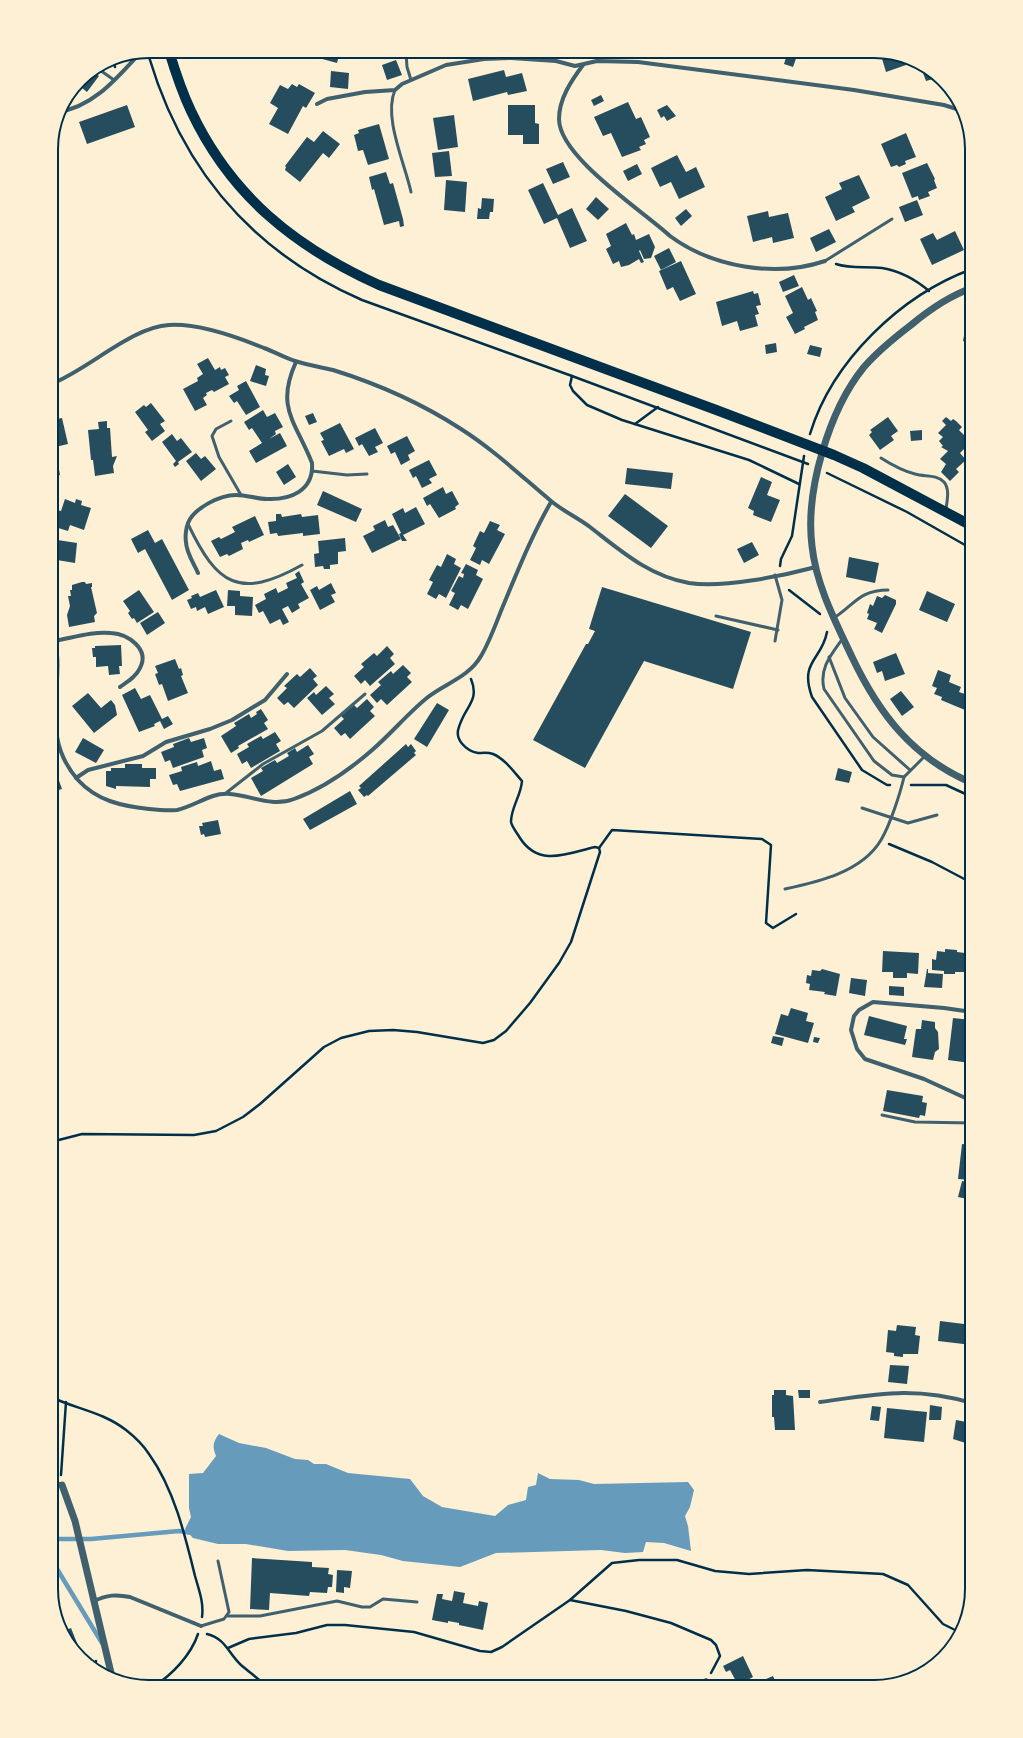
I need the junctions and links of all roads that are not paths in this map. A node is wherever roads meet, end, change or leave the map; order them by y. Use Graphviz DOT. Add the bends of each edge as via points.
graph roads {
  1 [pos="172,58"];
  2 [pos="406,58"];
  3 [pos="134,60"];
  4 [pos="584,65"];
  5 [pos="102,71"];
  6 [pos="114,80"];
  7 [pos="411,80"];
  8 [pos="395,90"];
  9 [pos="317,104"];
  10 [pos="956,109"];
  11 [pos="67,110"];
  12 [pos="411,192"];
  13 [pos="892,219"];
  14 [pos="825,261"];
  15 [pos="965,291"];
  16 [pos="296,362"];
  17 [pos="58,380"];
  18 [pos="231,420"];
  19 [pos="882,458"];
  20 [pos="312,471"];
  21 [pos="367,474"];
  22 [pos="241,495"];
  23 [pos="551,502"];
  24 [pos="946,511"];
  25 [pos="965,522"];
  26 [pos="188,524"];
  27 [pos="302,564"];
  28 [pos="817,567"];
  29 [pos="198,573"];
  30 [pos="775,575"];
  31 [pos="888,590"];
  32 [pos="716,616"];
  33 [pos="834,618"];
  34 [pos="778,630"];
  35 [pos="58,638"];
  36 [pos="843,638"];
  37 [pos="775,641"];
  38 [pos="829,657"];
  39 [pos="58,660"];
  40 [pos="58,672"];
  41 [pos="287,674"];
  42 [pos="120,687"];
  43 [pos="365,694"];
  44 [pos="58,745"];
  45 [pos="925,756"];
  46 [pos="910,770"];
  47 [pos="904,776"];
  48 [pos="76,778"];
  49 [pos="965,780"];
  50 [pos="226,793"];
  51 [pos="862,808"];
  52 [pos="937,815"];
  53 [pos="890,817"];
  54 [pos="785,889"];
  55 [pos="965,1011"];
  56 [pos="965,1098"];
  57 [pos="882,1115"];
  58 [pos="965,1123"];
  59 [pos="820,1402"];
  60 [pos="965,1402"];
  61 [pos="58,1484"];
  62 [pos="62,1485"];
  63 [pos="218,1561"];
  64 [pos="94,1601"];
  65 [pos="417,1602"];
  66 [pos="228,1616"];
  67 [pos="201,1626"];
  68 [pos="111,1672"];
  1 -- 24 [label="main road" via="191,111 227,170 249,197 277,223 327,259 386,287 834,455"];
  2 -- 7 [label="lane"];
  3 -- 6 [label="street"];
  4 -- 7 [label="street" via="511,58 484,59 446,66"];
  4 -- 10 [label="street" via="603,60 645,63 854,90"];
  4 -- 14 [label="street" via="571,81 562,100 559,120 564,139 587,166 670,236 706,257 749,266 800,268"];
  5 -- 6 [label="lane"];
  6 -- 11 [label="street" via="89,102"];
  7 -- 8 [label="street"];
  8 -- 9 [label="street" via="365,92 327,99"];
  8 -- 12 [label="lane" via="391,104 393,126"];
  13 -- 14 [label="lane"];
  15 -- 28 [label="street" via="925,314 876,354 856,378 840,406 829,430 816,480 811,518 811,544"];
  16 -- 17 [label="street" via="217,332 169,325 158,326 139,334"];
  16 -- 20 [label="street" via="288,383 287,404 309,456"];
  16 -- 23 [label="street" via="382,387 441,416 491,449"];
  18 -- 22 [label="lane" via="216,430 212,436 220,457"];
  19 -- 24 [label="lane" via="897,468 917,475 938,478 945,483 948,490"];
  20 -- 21 [label="lane" via="346,475"];
  20 -- 22 [label="street" via="308,483 295,495 266,500"];
  22 -- 26 [label="street" via="224,497 200,508"];
  23 -- 30 [label="street" via="590,527 622,553 663,576 705,584"];
  23 -- 50 [label="street" via="528,547 486,646 480,658 468,671 429,696 361,760 306,794 280,803 268,803"];
  24 -- 25 [label="main road"];
  26 -- 27 [label="lane" via="206,558 216,570 235,581 258,584"];
  26 -- 29 [label="street" via="185,543"];
  28 -- 30 [label="street"];
  28 -- 33 [label="street"];
  30 -- 34 [label="lane" via="782,600"];
  31 -- 33 [label="lane" via="865,594"];
  32 -- 34 [label="lane"];
  33 -- 36 [label="street"];
  34 -- 37 [label="lane"];
  35 -- 42 [label="street" via="110,632 121,634 135,642 142,654 140,668 134,677"];
  36 -- 38 [label="lane"];
  36 -- 45 [label="street" via="873,699 900,733"];
  38 -- 46 [label="lane" via="845,698 872,737"];
  38 -- 47 [label="lane" via="822,679 824,689 874,761 892,775"];
  39 -- 40 [label="street"];
  41 -- 48 [label="street" via="265,700 232,720 166,742 143,756 88,770"];
  43 -- 50 [label="lane" via="322,731 263,764"];
  44 -- 48 [label="street" via="60,753"];
  45 -- 46 [label="lane"];
  45 -- 49 [label="street"];
  46 -- 47 [label="lane"];
  47 -- 53 [label="lane"];
  48 -- 50 [label="street" via="93,793 108,801 122,806 149,809 174,810"];
  51 -- 53 [label="lane"];
  52 -- 53 [label="lane" via="908,823"];
  53 -- 54 [label="lane" via="881,840 868,857 822,881"];
  55 -- 56 [label="street" via="873,1002 854,1016 851,1030 857,1049 865,1060 924,1079"];
  57 -- 58 [label="lane" via="916,1122"];
  59 -- 60 [label="street" via="900,1392 931,1394"];
  61 -- 62 [label="street"];
  62 -- 64 [label="street"];
  63 -- 66 [label="lane"];
  64 -- 67 [label="street" via="118,1594"];
  64 -- 68 [label="street"];
  65 -- 66 [label="lane" via="383,1599 370,1607 362,1607 337,1601 260,1616"];
  66 -- 67 [label="lane" via="216,1623"];
}
